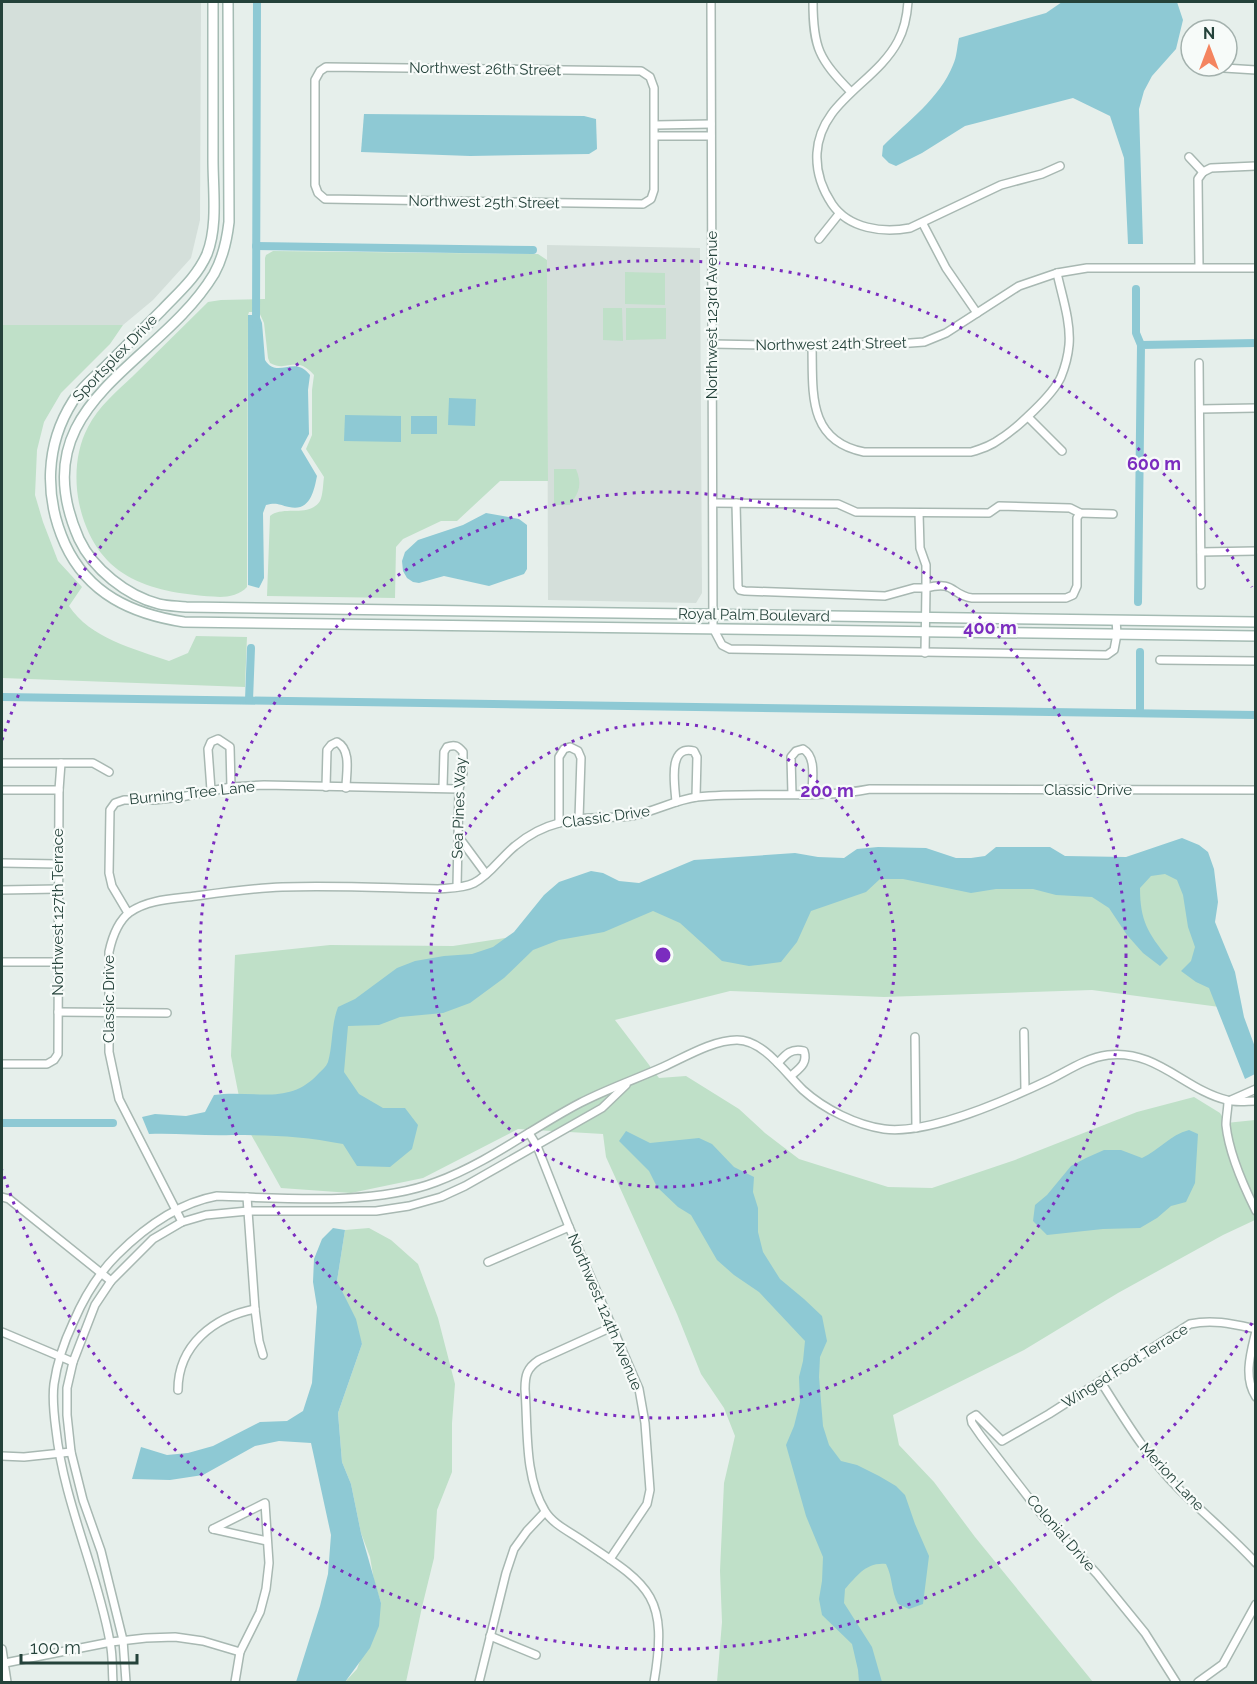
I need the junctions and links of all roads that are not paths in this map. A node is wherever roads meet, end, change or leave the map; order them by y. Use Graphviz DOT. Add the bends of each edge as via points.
graph roads {
  1 [pos="213,2"];
  2 [pos="228,2"];
  3 [pos="711,2"];
  4 [pos="813,2"];
  5 [pos="908,2"];
  6 [pos="1239,69"];
  7 [pos="1256,70"];
  8 [pos="851,92"];
  9 [pos="711,124"];
  10 [pos="655,125"];
  11 [pos="655,136"];
  12 [pos="711,136"];
  13 [pos="1189,157"];
  14 [pos="1060,166"];
  15 [pos="1256,166"];
  16 [pos="1203,172"];
  17 [pos="318,193"];
  18 [pos="839,214"];
  19 [pos="923,224"];
  20 [pos="819,239"];
  21 [pos="1199,267"];
  22 [pos="1256,268"];
  23 [pos="1057,273"];
  24 [pos="977,313"];
  25 [pos="712,344"];
  26 [pos="812,346"];
  27 [pos="1199,363"];
  28 [pos="1256,408"];
  29 [pos="1200,409"];
  30 [pos="1028,417"];
  31 [pos="1062,451"];
  32 [pos="713,503"];
  33 [pos="736,503"];
  34 [pos="919,513"];
  35 [pos="1080,513"];
  36 [pos="1113,514"];
  37 [pos="1256,551"];
  38 [pos="1201,552"];
  39 [pos="1201,585"];
  40 [pos="926,588"];
  41 [pos="253,608"];
  42 [pos="714,614"];
  43 [pos="925,617"];
  44 [pos="1116,620"];
  45 [pos="1256,622"];
  46 [pos="253,623"];
  47 [pos="713,628"];
  48 [pos="925,631"];
  49 [pos="1117,634"];
  50 [pos="1256,636"];
  51 [pos="925,653"];
  52 [pos="1160,660"];
  53 [pos="1256,661"];
  54 [pos="2,763"];
  55 [pos="61,763"];
  56 [pos="109,772"];
  57 [pos="231,787"];
  58 [pos="326,787"];
  59 [pos="443,787"];
  60 [pos="346,788"];
  61 [pos="459,789"];
  62 [pos="2,790"];
  63 [pos="59,790"];
  64 [pos="212,790"];
  65 [pos="1256,790"];
  66 [pos="792,794"];
  67 [pos="812,794"];
  68 [pos="696,797"];
  69 [pos="676,802"];
  70 [pos="579,819"];
  71 [pos="559,823"];
  72 [pos="458,836"];
  73 [pos="2,863"];
  74 [pos="58,864"];
  75 [pos="486,874"];
  76 [pos="457,887"];
  77 [pos="58,889"];
  78 [pos="2,890"];
  79 [pos="128,913"];
  80 [pos="2,962"];
  81 [pos="58,962"];
  82 [pos="58,1012"];
  83 [pos="108,1012"];
  84 [pos="167,1013"];
  85 [pos="1024,1032"];
  86 [pos="915,1037"];
  87 [pos="778,1063"];
  88 [pos="2,1064"];
  89 [pos="791,1076"];
  90 [pos="630,1081"];
  91 [pos="1256,1089"];
  92 [pos="1025,1090"];
  93 [pos="1228,1101"];
  94 [pos="1256,1101"];
  95 [pos="916,1128"];
  96 [pos="529,1132"];
  97 [pos="537,1146"];
  98 [pos="2,1197"];
  99 [pos="247,1197"];
  100 [pos="176,1210"];
  101 [pos="248,1211"];
  102 [pos="1256,1211"];
  103 [pos="182,1222"];
  104 [pos="569,1227"];
  105 [pos="488,1262"];
  106 [pos="100,1272"];
  107 [pos="111,1281"];
  108 [pos="255,1309"];
  109 [pos="612,1327"];
  110 [pos="1256,1330"];
  111 [pos="2,1332"];
  112 [pos="263,1355"];
  113 [pos="60,1357"];
  114 [pos="73,1362"];
  115 [pos="1101,1382"];
  116 [pos="178,1390"];
  117 [pos="1256,1397"];
  118 [pos="1002,1442"];
  119 [pos="71,1452"];
  120 [pos="58,1454"];
  121 [pos="2,1456"];
  122 [pos="545,1512"];
  123 [pos="267,1542"];
  124 [pos="610,1559"];
  125 [pos="1256,1563"];
  126 [pos="1256,1604"];
  127 [pos="490,1636"];
  128 [pos="123,1640"];
  129 [pos="111,1642"];
  130 [pos="2,1649"];
  131 [pos="240,1652"];
  132 [pos="536,1655"];
  133 [pos="5,1663"];
  134 [pos="7,1683"];
  135 [pos="113,1683"];
  136 [pos="126,1683"];
  137 [pos="235,1683"];
  138 [pos="479,1683"];
  139 [pos="654,1683"];
  140 [pos="1176,1683"];
  141 [pos="1198,1683"];
  1 -- 46 [label="street, Sportsplex Drive" via="211,243 190,281 73,400 57,436 50,480 58,528 69,552 104,593 155,618"];
  2 -- 41 [label="street, Sportsplex Drive" via="229,222 222,257 201,292 99,393 81,419 66,460 66,501 72,523 89,555 112,579 135,594 158,604"];
  3 -- 9 [label="street, Northwest 123rd Avenue"];
  4 -- 8 [label="street" via="815,41 820,56"];
  5 -- 8 [label="street" via="906,22 897,43"];
  6 -- 7 [label="street"];
  8 -- 18 [label="street" via="823,127 818,143 820,178"];
  9 -- 10 [label="street"];
  9 -- 12 [label="street, Northwest 123rd Avenue"];
  10 -- 11 [label="street"];
  10 -- 17 [label="street, Northwest 26th Street" via="654,88 650,76 641,71 326,67 315,80"];
  11 -- 12 [label="street"];
  11 -- 17 [label="street, Northwest 25th Street" via="654,190 651,199 643,204 325,199"];
  12 -- 25 [label="street, Northwest 123rd Avenue"];
  13 -- 16 [label="street"];
  14 -- 19 [label="street" via="1001,184"];
  15 -- 16 [label="street" via="1211,168"];
  16 -- 21 [label="street" via="1198,179"];
  18 -- 19 [label="street" via="874,230 894,231"];
  18 -- 20 [label="street"];
  19 -- 24 [label="street" via="946,268"];
  21 -- 22 [label="street, Northwest 24th Street"];
  21 -- 23 [label="street, Northwest 24th Street" via="1087,268"];
  23 -- 24 [label="street, Northwest 24th Street" via="1019,286"];
  23 -- 30 [label="street" via="1068,323 1067,360 1060,379"];
  24 -- 26 [label="street, Northwest 24th Street" via="924,342"];
  25 -- 26 [label="street, Northwest 24th Street"];
  25 -- 32 [label="street, Northwest 123rd Avenue"];
  26 -- 30 [label="street" via="817,417 832,439 851,449 970,452 987,447"];
  27 -- 29 [label="street"];
  28 -- 29 [label="street"];
  29 -- 38 [label="street"];
  30 -- 31 [label="street"];
  32 -- 33 [label="street"];
  32 -- 42 [label="street, Northwest 123rd Avenue"];
  33 -- 34 [label="street" via="838,504 856,512"];
  33 -- 40 [label="street" via="740,590 885,596"];
  34 -- 35 [label="street" via="990,513 999,506 1070,508"];
  34 -- 40 [label="street"];
  35 -- 36 [label="street"];
  35 -- 40 [label="street" via="1076,589 1070,597 972,598 943,585"];
  37 -- 38 [label="street"];
  38 -- 39 [label="street"];
  40 -- 43 [label="street"];
  41 -- 42 [label="street, Royal Palm Boulevard"];
  42 -- 43 [label="street, Royal Palm Boulevard"];
  42 -- 47 [label="street, Northwest 123rd Avenue"];
  43 -- 44 [label="street, Royal Palm Boulevard"];
  43 -- 48 [label="street"];
  44 -- 45 [label="street, Royal Palm Boulevard"];
  44 -- 49 [label="street"];
  46 -- 47 [label="street, Royal Palm Boulevard"];
  47 -- 48 [label="street, Royal Palm Boulevard"];
  47 -- 51 [label="street" via="722,645 730,649"];
  48 -- 49 [label="street, Royal Palm Boulevard"];
  48 -- 51 [label="street"];
  49 -- 50 [label="street, Royal Palm Boulevard"];
  49 -- 51 [label="street" via="1114,650 1107,655"];
  52 -- 53 [label="street"];
  54 -- 55 [label="street"];
  55 -- 56 [label="street" via="93,763"];
  55 -- 63 [label="street, Northwest 127th Terrace"];
  57 -- 58 [label="street, Burning Tree Lane"];
  57 -- 64 [label="street, Burning Tree Lane"];
  57 -- 64 [label="street" via="230,747 218,739 208,749"];
  58 -- 60 [label="street, Burning Tree Lane"];
  58 -- 60 [label="street" via="327,750 337,742 347,752"];
  59 -- 60 [label="street, Burning Tree Lane"];
  59 -- 61 [label="street, Burning Tree Lane"];
  59 -- 61 [label="street, Sea Pines Way" via="444,752 453,745 463,752"];
  61 -- 72 [label="street, Sea Pines Way"];
  62 -- 63 [label="street"];
  63 -- 74 [label="street, Northwest 127th Terrace"];
  64 -- 79 [label="street, Burning Tree Lane" via="163,799 124,800 110,810 109,873"];
  65 -- 67 [label="street, Classic Drive" via="870,789"];
  66 -- 67 [label="street, Classic Drive"];
  66 -- 67 [label="street" via="791,757 803,749 812,759"];
  66 -- 68 [label="street, Classic Drive"];
  68 -- 69 [label="street, Classic Drive"];
  68 -- 69 [label="street" via="697,757 687,749 675,759"];
  69 -- 70 [label="street, Classic Drive" via="630,816"];
  70 -- 71 [label="street, Classic Drive"];
  70 -- 71 [label="street" via="581,758 570,747 559,757"];
  71 -- 75 [label="street, Classic Drive" via="515,846"];
  72 -- 75 [label="street"];
  72 -- 76 [label="street, Sea Pines Way"];
  73 -- 74 [label="street"];
  74 -- 77 [label="street, Northwest 127th Terrace"];
  75 -- 76 [label="street, Classic Drive" via="474,883"];
  76 -- 79 [label="street, Classic Drive" via="245,889 166,900"];
  77 -- 78 [label="street"];
  77 -- 81 [label="street, Northwest 127th Terrace"];
  79 -- 83 [label="street, Classic Drive" via="112,937"];
  80 -- 81 [label="street"];
  81 -- 82 [label="street, Northwest 127th Terrace"];
  82 -- 83 [label="street"];
  82 -- 88 [label="street, Northwest 127th Terrace" via="58,1054 54,1060 47,1064"];
  83 -- 84 [label="street"];
  83 -- 100 [label="street, Classic Drive" via="109,1052 119,1099"];
  85 -- 92 [label="street"];
  86 -- 95 [label="street"];
  87 -- 89 [label="street"];
  87 -- 89 [label="street" via="789,1052 804,1051 803,1065"];
  87 -- 90 [label="street" via="753,1044 739,1040 721,1043"];
  89 -- 95 [label="street" via="828,1108 855,1121 885,1129"];
  90 -- 96 [label="street" via="580,1102"];
  90 -- 97 [label="street" via="602,1108"];
  91 -- 93 [label="street"];
  92 -- 93 [label="street" via="1094,1058 1132,1056 1150,1060"];
  92 -- 95 [label="street" via="939,1124"];
  93 -- 94 [label="street"];
  93 -- 102 [label="street" via="1229,1141"];
  96 -- 97 [label="street, Northwest 124th Avenue"];
  96 -- 99 [label="street" via="459,1173 405,1192 373,1197"];
  97 -- 101 [label="street" via="465,1186 409,1206 376,1211"];
  97 -- 104 [label="street, Northwest 124th Avenue"];
  98 -- 106 [label="street"];
  99 -- 100 [label="street" via="202,1198"];
  99 -- 101 [label="street"];
  100 -- 103 [label="street, Classic Drive"];
  100 -- 106 [label="street" via="148,1227"];
  101 -- 103 [label="street" via="219,1212"];
  101 -- 108 [label="street"];
  103 -- 107 [label="street" via="153,1239"];
  104 -- 105 [label="street"];
  104 -- 109 [label="street, Northwest 124th Avenue"];
  106 -- 107 [label="street"];
  106 -- 113 [label="street" via="83,1299"];
  107 -- 114 [label="street" via="95,1305"];
  108 -- 112 [label="street"];
  108 -- 116 [label="street" via="224,1318 199,1339 181,1367"];
  109 -- 122 [label="street" via="539,1360 525,1375 532,1480"];
  109 -- 124 [label="street, Northwest 124th Avenue" via="639,1389 650,1490 647,1504"];
  110 -- 115 [label="street, Winged Foot Terrace" via="1206,1320 1190,1324"];
  110 -- 117 [label="street" via="1248,1376"];
  111 -- 113 [label="street"];
  113 -- 114 [label="street"];
  113 -- 120 [label="street" via="54,1386"];
  114 -- 119 [label="street" via="67,1388"];
  115 -- 118 [label="street, Winged Foot Terrace"];
  115 -- 125 [label="street, Merion Lane" via="1141,1446 1178,1488"];
  118 -- 140 [label="street, Colonial Drive" via="982,1419 976,1415 971,1418 1042,1515 1145,1633"];
  119 -- 120 [label="street"];
  119 -- 128 [label="street"];
  120 -- 121 [label="street"];
  120 -- 129 [label="street"];
  122 -- 124 [label="street"];
  122 -- 127 [label="street" via="514,1549"];
  123 -- 123 [label="street" via="265,1503 213,1529"];
  123 -- 131 [label="street" via="266,1589 260,1612"];
  124 -- 139 [label="street" via="643,1587 658,1615"];
  126 -- 141 [label="street" via="1223,1664"];
  127 -- 132 [label="street"];
  127 -- 138 [label="street"];
  128 -- 129 [label="street"];
  128 -- 131 [label="street" via="175,1637"];
  128 -- 136 [label="street"];
  129 -- 133 [label="street"];
  129 -- 135 [label="street"];
  130 -- 133 [label="street"];
  131 -- 137 [label="street"];
  133 -- 134 [label="street"];
}
